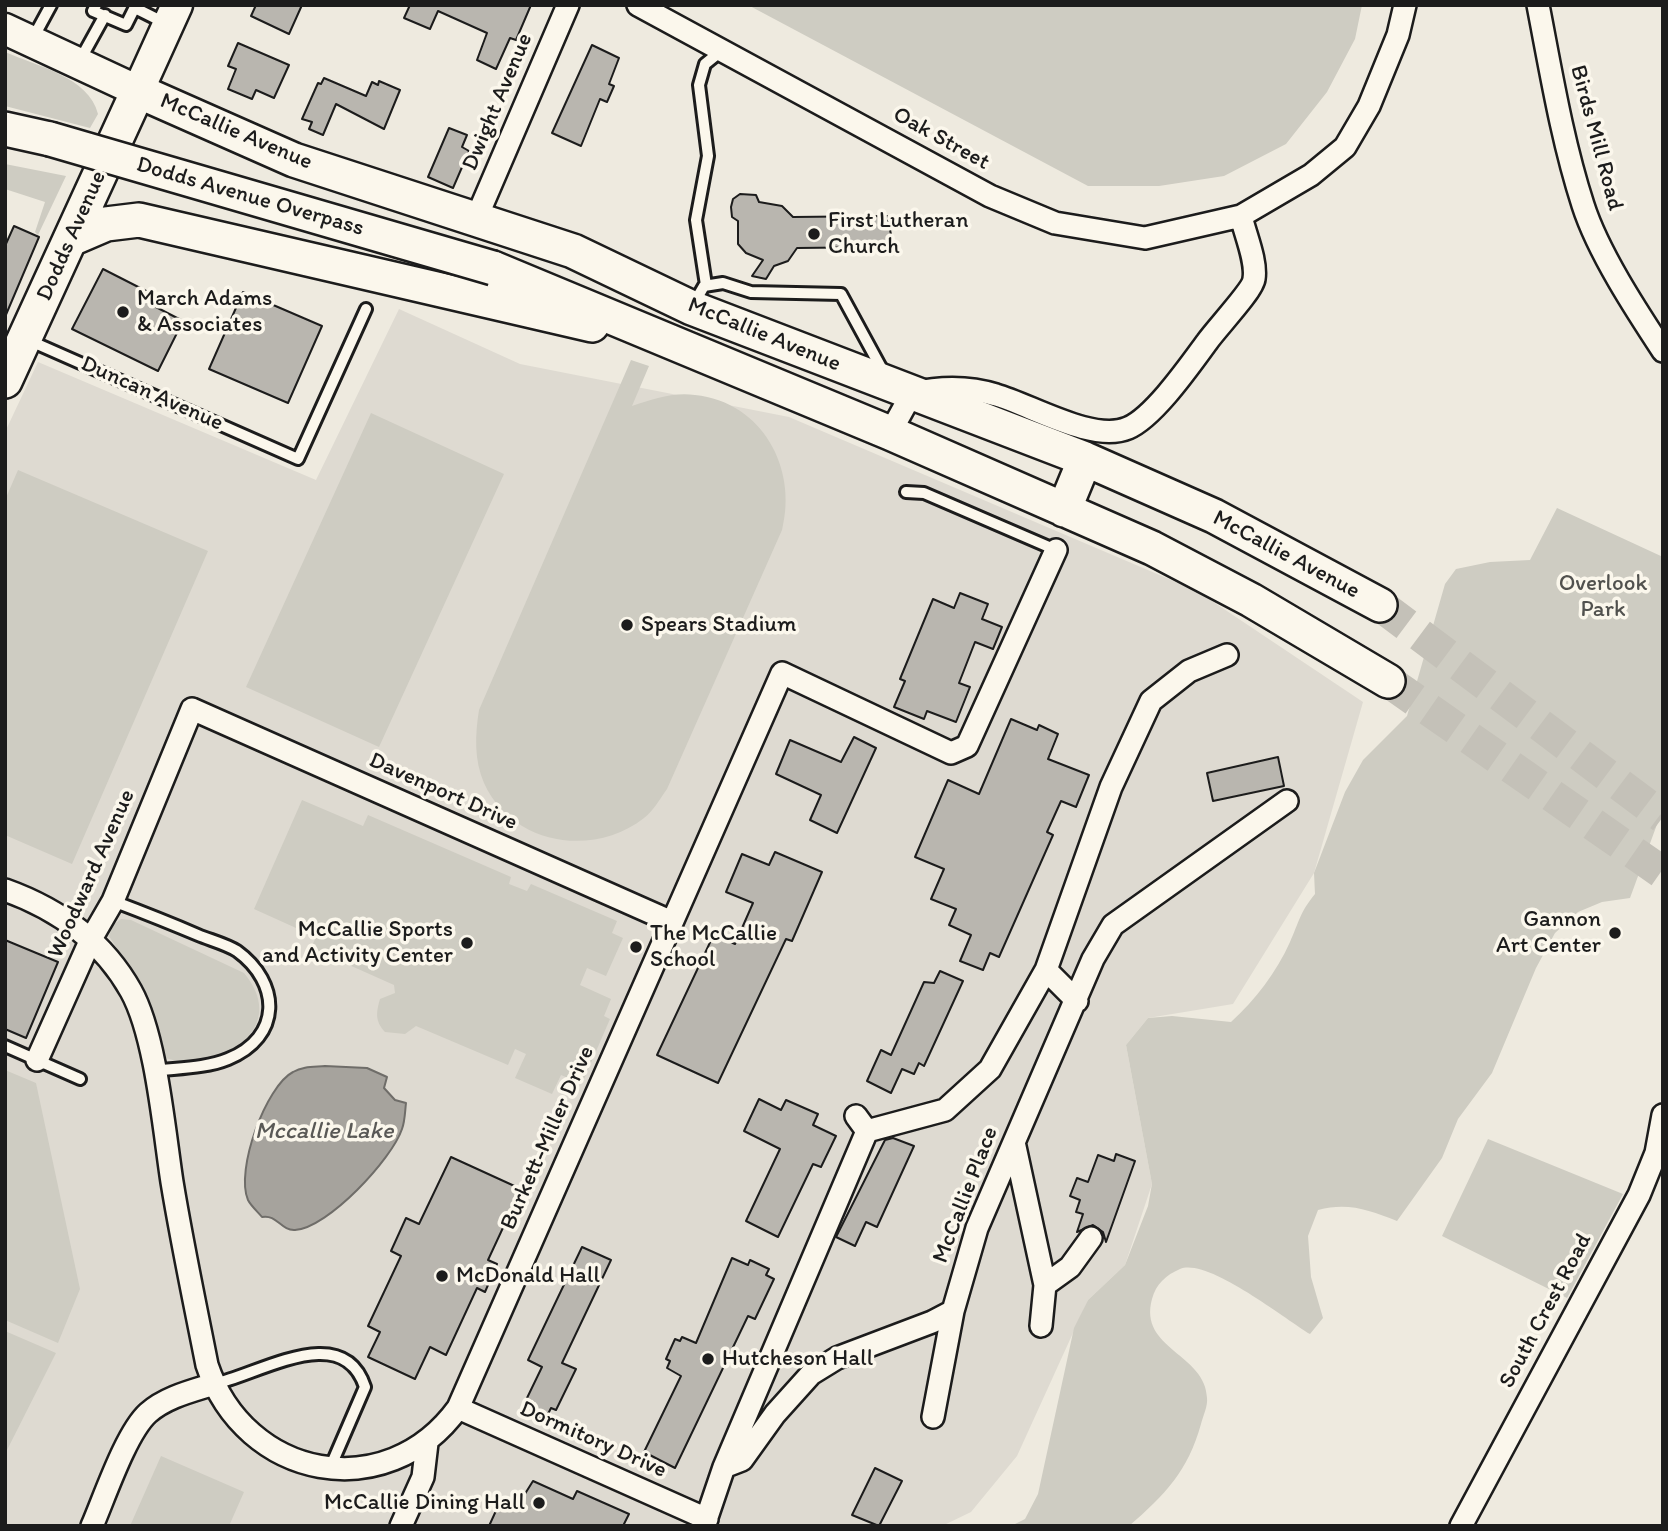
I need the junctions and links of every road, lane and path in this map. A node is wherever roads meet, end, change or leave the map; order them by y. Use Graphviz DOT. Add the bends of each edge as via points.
graph roads {
  1 [pos="51,5"];
  2 [pos="82,5"];
  3 [pos="568,5"];
  4 [pos="638,5"];
  5 [pos="1405,5"];
  6 [pos="1538,5"];
  7 [pos="135,7"];
  8 [pos="95,8"];
  9 [pos="105,15"];
  10 [pos="173,15"];
  11 [pos="18,35"];
  12 [pos="721,51"];
  13 [pos="79,63"];
  14 [pos="138,91"];
  15 [pos="5,130"];
  16 [pos="1241,216"];
  17 [pos="476,219"];
  18 [pos="71,239"];
  19 [pos="493,268"];
  20 [pos="699,296"];
  21 [pos="366,309"];
  22 [pos="15,334"];
  23 [pos="1663,351"];
  24 [pos="742,370"];
  25 [pos="5,381"];
  26 [pos="901,388"];
  27 [pos="890,433"];
  28 [pos="1085,459"];
  29 [pos="906,492"];
  30 [pos="1064,510"];
  31 [pos="1056,550"];
  32 [pos="1380,605"];
  33 [pos="1227,655"];
  34 [pos="1388,681"];
  35 [pos="192,709"];
  36 [pos="1287,801"];
  37 [pos="5,890"];
  38 [pos="113,901"];
  39 [pos="672,922"];
  40 [pos="91,939"];
  41 [pos="1046,970"];
  42 [pos="1077,1001"];
  43 [pos="5,1045"];
  44 [pos="37,1060"];
  45 [pos="154,1071"];
  46 [pos="80,1079"];
  47 [pos="1663,1115"];
  48 [pos="1014,1142"];
  49 [pos="1091,1237"];
  50 [pos="1045,1285"];
  51 [pos="953,1311"];
  52 [pos="1041,1326"];
  53 [pos="214,1384"];
  54 [pos="458,1408"];
  55 [pos="933,1417"];
  56 [pos="427,1443"];
  57 [pos="724,1467"];
  58 [pos="330,1468"];
  59 [pos="705,1522"];
  60 [pos="92,1526"];
  61 [pos="401,1526"];
  62 [pos="1461,1526"];
  1 -- 11 [label="lane"];
  2 -- 8 [label="lane"];
  3 -- 17 [label="street, Dwight Avenue"];
  4 -- 12 [label="street, Oak Street"];
  5 -- 16 [label="street, Oak Street" via="1369,106 1345,147 1311,175"];
  6 -- 23 [label="street, Birds Mill Road" via="1583,207 1626,295"];
  7 -- 9 [label="lane" via="126,25"];
  7 -- 10 [label="lane"];
  8 -- 9 [label="lane"];
  9 -- 13 [label="lane"];
  10 -- 14 [label="main road"];
  11 -- 13 [label="main road"];
  12 -- 16 [label="street, Oak Street" via="990,196 1055,223 1145,238"];
  12 -- 20 [label="lane" via="705,64 699,85 708,156 696,220"];
  13 -- 14 [label="main road"];
  14 -- 17 [label="main road, McCallie Avenue" via="294,160"];
  14 -- 18 [label="main road, Dodds Avenue"];
  15 -- 19 [label="main road, Dodds Avenue Overpass, bridge" via="50,139"];
  16 -- 26 [label="street" via="1255,276 1252,288 1186,372 1141,421 1126,429 1079,426 994,394 944,386"];
  17 -- 20 [label="main road, McCallie Avenue"];
  18 -- 22 [label="main road, Dodds Avenue"];
  18 -- 24 [label="main road" via="106,224 139,220 602,328"];
  19 -- 20 [label="main road, Dodds Avenue Overpass" via="540,281"];
  19 -- 24 [label="main road, Dodds Avenue Overpass"];
  20 -- 26 [label="main road, McCallie Avenue"];
  20 -- 26 [label="lane" via="723,283 751,292 841,294"];
  21 -- 22 [label="lane, Duncan Avenue" via="298,459"];
  22 -- 25 [label="main road, Dodds Avenue"];
  24 -- 27 [label="main road, McCallie Avenue"];
  26 -- 27 [label="street"];
  26 -- 28 [label="main road, McCallie Avenue"];
  27 -- 30 [label="main road, McCallie Avenue"];
  28 -- 30 [label="main road"];
  28 -- 32 [label="main road, McCallie Avenue" via="1214,516"];
  29 -- 31 [label="lane" via="924,493"];
  30 -- 34 [label="main road, McCallie Avenue" via="1152,548 1251,600"];
  31 -- 39 [label="street, Burkett-Miller Drive" via="967,746 951,753 782,673"];
  33 -- 41 [label="street" via="1189,671 1152,701 1111,788"];
  35 -- 38 [label="street, Woodward Avenue"];
  35 -- 39 [label="street, Davenport Drive"];
  36 -- 42 [label="street, McCallie Place" via="1113,925 1093,959"];
  37 -- 40 [label="street, Burkett-Miller Drive" via="69,920"];
  38 -- 40 [label="street, Woodward Avenue"];
  38 -- 45 [label="lane" via="234,949 257,968 267,986 267,1020 260,1037 246,1050 226,1060"];
  39 -- 54 [label="street, Burkett-Miller Drive"];
  40 -- 44 [label="street, Woodward Avenue"];
  40 -- 45 [label="street, Burkett-Miller Drive" via="132,993"];
  41 -- 42 [label="street"];
  41 -- 57 [label="street" via="990,1069 945,1110 862,1123"];
  42 -- 48 [label="street, McCallie Place"];
  43 -- 44 [label="lane"];
  44 -- 46 [label="lane"];
  45 -- 53 [label="street, Burkett-Miller Drive" via="176,1207"];
  47 -- 62 [label="street, South Crest Road" via="1656,1153 1639,1195"];
  48 -- 50 [label="street"];
  48 -- 51 [label="street, McCallie Place" via="977,1228"];
  49 -- 50 [label="street" via="1070,1267"];
  50 -- 52 [label="street"];
  51 -- 55 [label="street, McCallie Place"];
  51 -- 57 [label="street" via="837,1358 811,1374 742,1460"];
  53 -- 58 [label="street, Burkett-Miller Drive" via="231,1411 263,1444 283,1456"];
  53 -- 58 [label="lane" via="322,1352 346,1357 365,1387"];
  53 -- 60 [label="street" via="148,1412 135,1428"];
  54 -- 56 [label="street, Burkett-Miller Drive"];
  54 -- 59 [label="street, Dormitory Drive"];
  56 -- 58 [label="street, Burkett-Miller Drive" via="382,1463"];
  56 -- 61 [label="street" via="423,1477"];
  57 -- 59 [label="street"];
}
